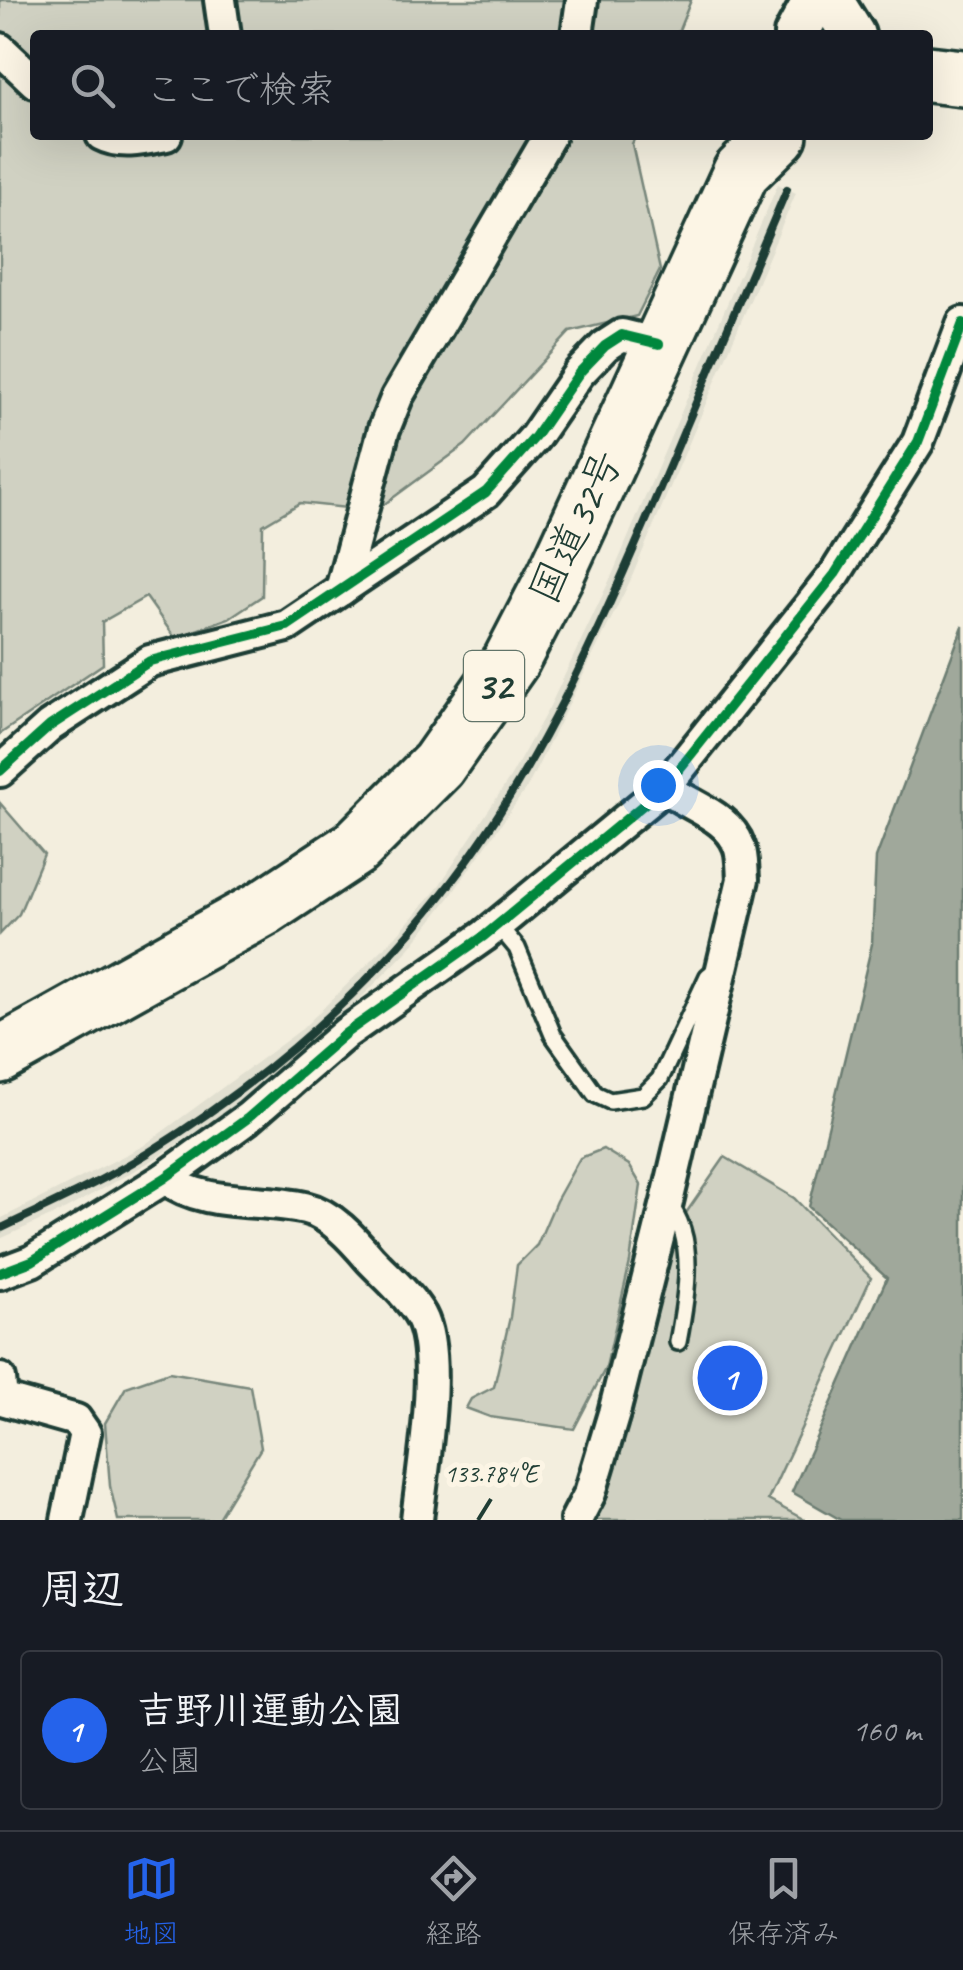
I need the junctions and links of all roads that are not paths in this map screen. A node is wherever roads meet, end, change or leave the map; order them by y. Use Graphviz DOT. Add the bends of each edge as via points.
graph roads {
  1 [pos="220,0"];
  2 [pos="582,0"];
  3 [pos="815,0"];
  4 [pos="831,0"];
  5 [pos="224,30"];
  6 [pos="579,30"];
  7 [pos="799,30"];
  8 [pos="848,30"];
  9 [pos="0,49"];
  10 [pos="933,75"];
  11 [pos="30,77"];
  12 [pos="963,78"];
  13 [pos="112,140"];
  14 [pos="142,140"];
  15 [pos="547,140"];
  16 [pos="759,147"];
  17 [pos="963,323"];
  18 [pos="660,344"];
  19 [pos="341,590"];
  20 [pos="0,771"];
  21 [pos="665,787"];
  22 [pos="498,925"];
  23 [pos="724,964"];
  24 [pos="0,1055"];
  25 [pos="165,1178"];
  26 [pos="667,1202"];
  27 [pos="0,1273"];
  28 [pos="678,1342"];
  29 [pos="0,1379"];
  30 [pos="66,1520"];
  31 [pos="417,1520"];
  32 [pos="576,1520"];
  1 -- 5 [label="street"];
  2 -- 6 [label="street"];
  3 -- 7 [label="street"];
  4 -- 8 [label="street"];
  9 -- 11 [label="street"];
  10 -- 12 [label="highway"];
  13 -- 14 [label="street"];
  15 -- 19 [label="street" via="397,397"];
  16 -- 18 [label="highway, 国道32号 / 32"];
  17 -- 21 [label="street" via="918,442 835,574"];
  18 -- 19 [label="street" via="622,334 604,346 486,492"];
  18 -- 24 [label="highway, 国道32号 / 32" via="512,661 438,764 354,848 264,908"];
  19 -- 20 [label="street" via="287,626 150,661 50,726"];
  21 -- 22 [label="street"];
  21 -- 23 [label="street" via="713,814 739,844 743,878"];
  22 -- 23 [label="lane" via="517,948 553,1034 595,1094 610,1101 652,1089 708,976"];
  22 -- 25 [label="street" via="346,1033 248,1118"];
  23 -- 26 [label="street"];
  25 -- 27 [label="street" via="32,1261"];
  25 -- 31 [label="street" via="194,1196 306,1208 324,1216 420,1314 430,1341"];
  26 -- 28 [label="lane" via="679,1216 686,1246"];
  26 -- 32 [label="street" via="614,1413"];
  29 -- 30 [label="street" via="2,1399 76,1420 85,1434"];
}
